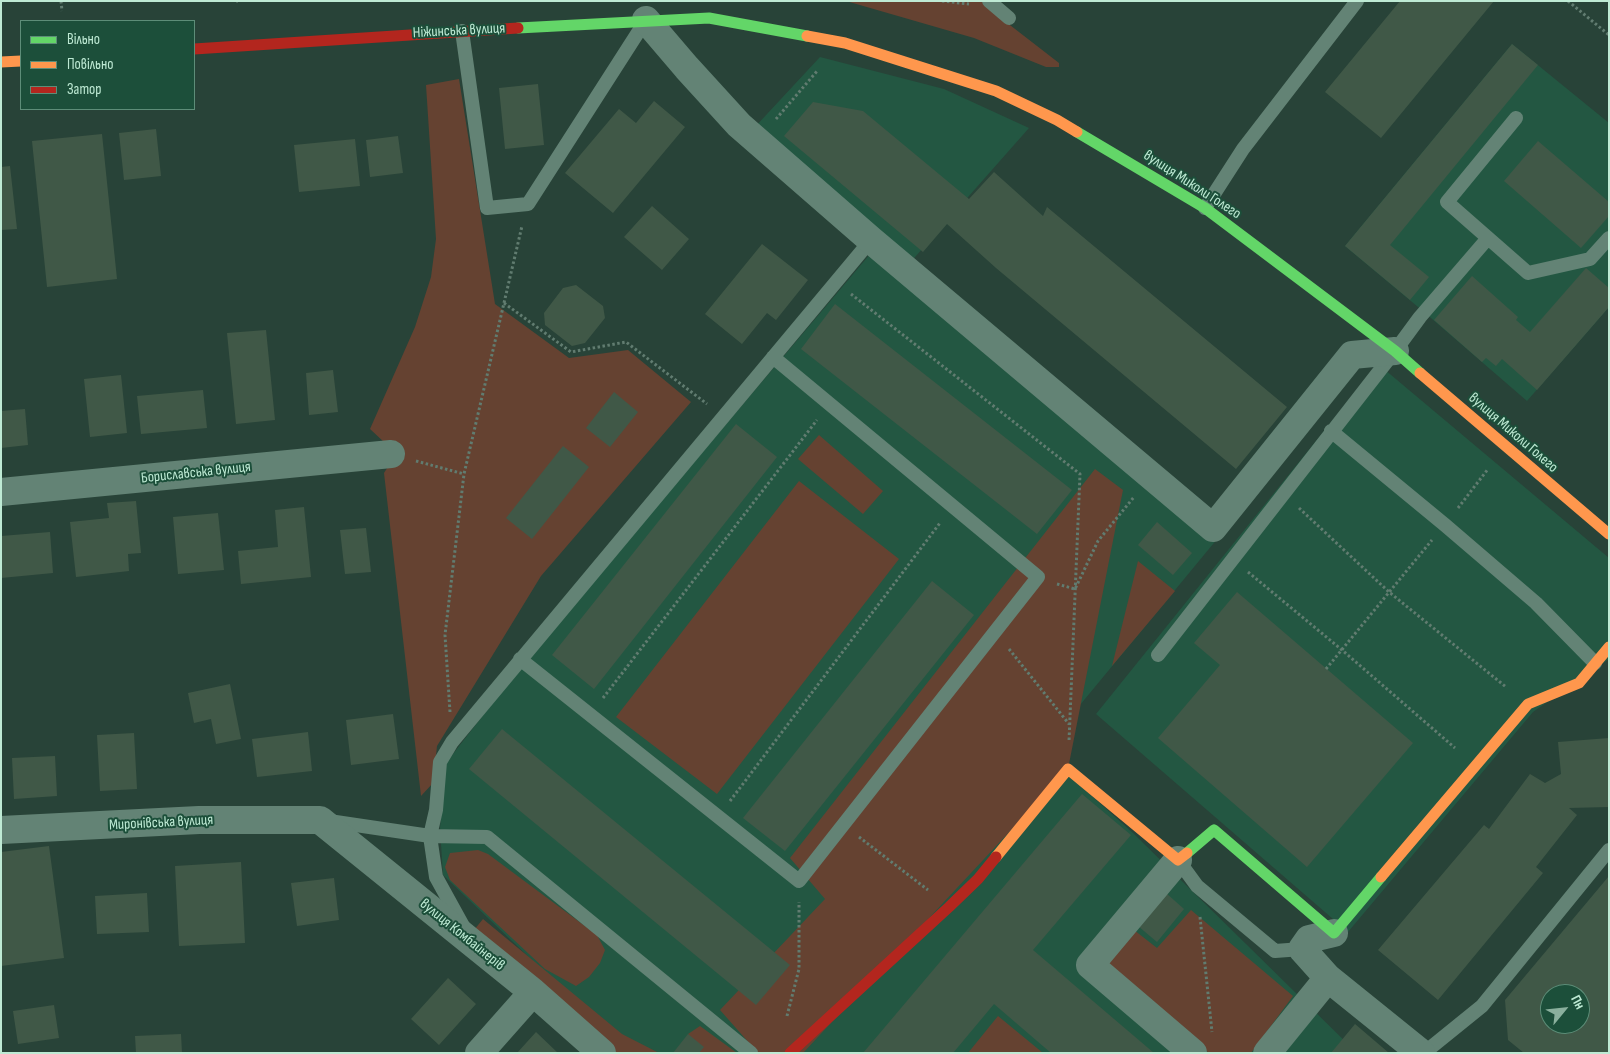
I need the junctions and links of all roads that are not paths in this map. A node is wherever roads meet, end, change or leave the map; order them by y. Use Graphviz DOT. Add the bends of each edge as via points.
graph roads {
  1 [pos="989,1"];
  2 [pos="1357,1"];
  3 [pos="710,10"];
  4 [pos="1009,18"];
  5 [pos="646,20"];
  6 [pos="462,31"];
  7 [pos="195,49"];
  8 [pos="20,61"];
  9 [pos="1,62"];
  10 [pos="1516,118"];
  11 [pos="1205,208"];
  12 [pos="1488,238"];
  13 [pos="1609,238"];
  14 [pos="871,240"];
  15 [pos="1394,352"];
  16 [pos="772,357"];
  17 [pos="1331,431"];
  18 [pos="391,454"];
  19 [pos="1,492"];
  20 [pos="1609,534"];
  21 [pos="1609,647"];
  22 [pos="1158,655"];
  23 [pos="520,659"];
  24 [pos="1591,668"];
  25 [pos="1609,671"];
  26 [pos="320,820"];
  27 [pos="1,830"];
  28 [pos="430,836"];
  29 [pos="1609,850"];
  30 [pos="1178,860"];
  31 [pos="1334,933"];
  32 [pos="471,942"];
  33 [pos="1302,950"];
  34 [pos="1328,978"];
  35 [pos="533,992"];
  36 [pos="479,1053"];
  37 [pos="602,1053"];
  38 [pos="751,1053"];
  39 [pos="790,1053"];
  40 [pos="1193,1053"];
  41 [pos="1267,1053"];
  42 [pos="1422,1053"];
  1 -- 4 [label="lane"];
  2 -- 11 [label="lane" via="1243,149"];
  3 -- 5 [label="main road, Ніжинська вулиця"];
  3 -- 11 [label="main road, вулиця Миколи Голего" via="845,43 996,92 1057,120"];
  5 -- 6 [label="main road, Ніжинська вулиця"];
  5 -- 6 [label="lane" via="528,204 488,208"];
  5 -- 14 [label="street" via="739,125"];
  6 -- 7 [label="main road, Ніжинська вулиця"];
  8 -- 9 [label="main road"];
  10 -- 12 [label="lane" via="1447,202"];
  11 -- 15 [label="main road, вулиця Миколи Голего"];
  12 -- 13 [label="lane" via="1528,273 1590,260"];
  12 -- 15 [label="lane"];
  14 -- 15 [label="street" via="1213,528 1352,355"];
  14 -- 16 [label="lane"];
  15 -- 17 [label="lane"];
  15 -- 20 [label="main road, вулиця Миколи Голего"];
  16 -- 23 [label="lane"];
  16 -- 23 [label="lane" via="1038,577 799,881"];
  17 -- 22 [label="lane"];
  17 -- 24 [label="lane" via="1536,603"];
  18 -- 19 [label="street, Бориславська вулиця"];
  21 -- 24 [label="main road"];
  23 -- 28 [label="lane" via="452,742 440,762"];
  24 -- 25 [label="lane"];
  24 -- 31 [label="main road" via="1579,683 1528,704"];
  26 -- 27 [label="street, Миронівська вулиця" via="200,820"];
  26 -- 28 [label="lane"];
  26 -- 32 [label="street, вулиця Комбайнерів"];
  28 -- 32 [label="lane" via="436,877"];
  28 -- 38 [label="lane" via="487,836"];
  29 -- 42 [label="lane" via="1482,1006"];
  30 -- 31 [label="main road" via="1214,830"];
  30 -- 33 [label="lane" via="1197,886 1274,951"];
  30 -- 39 [label="main road" via="1068,769 978,879"];
  30 -- 40 [label="street" via="1090,965"];
  31 -- 33 [label="street" via="1309,939"];
  32 -- 35 [label="street, вулиця Комбайнерів"];
  33 -- 34 [label="street"];
  34 -- 41 [label="street"];
  34 -- 42 [label="street"];
  35 -- 36 [label="street"];
  35 -- 37 [label="street, вулиця Комбайнерів"];
}
